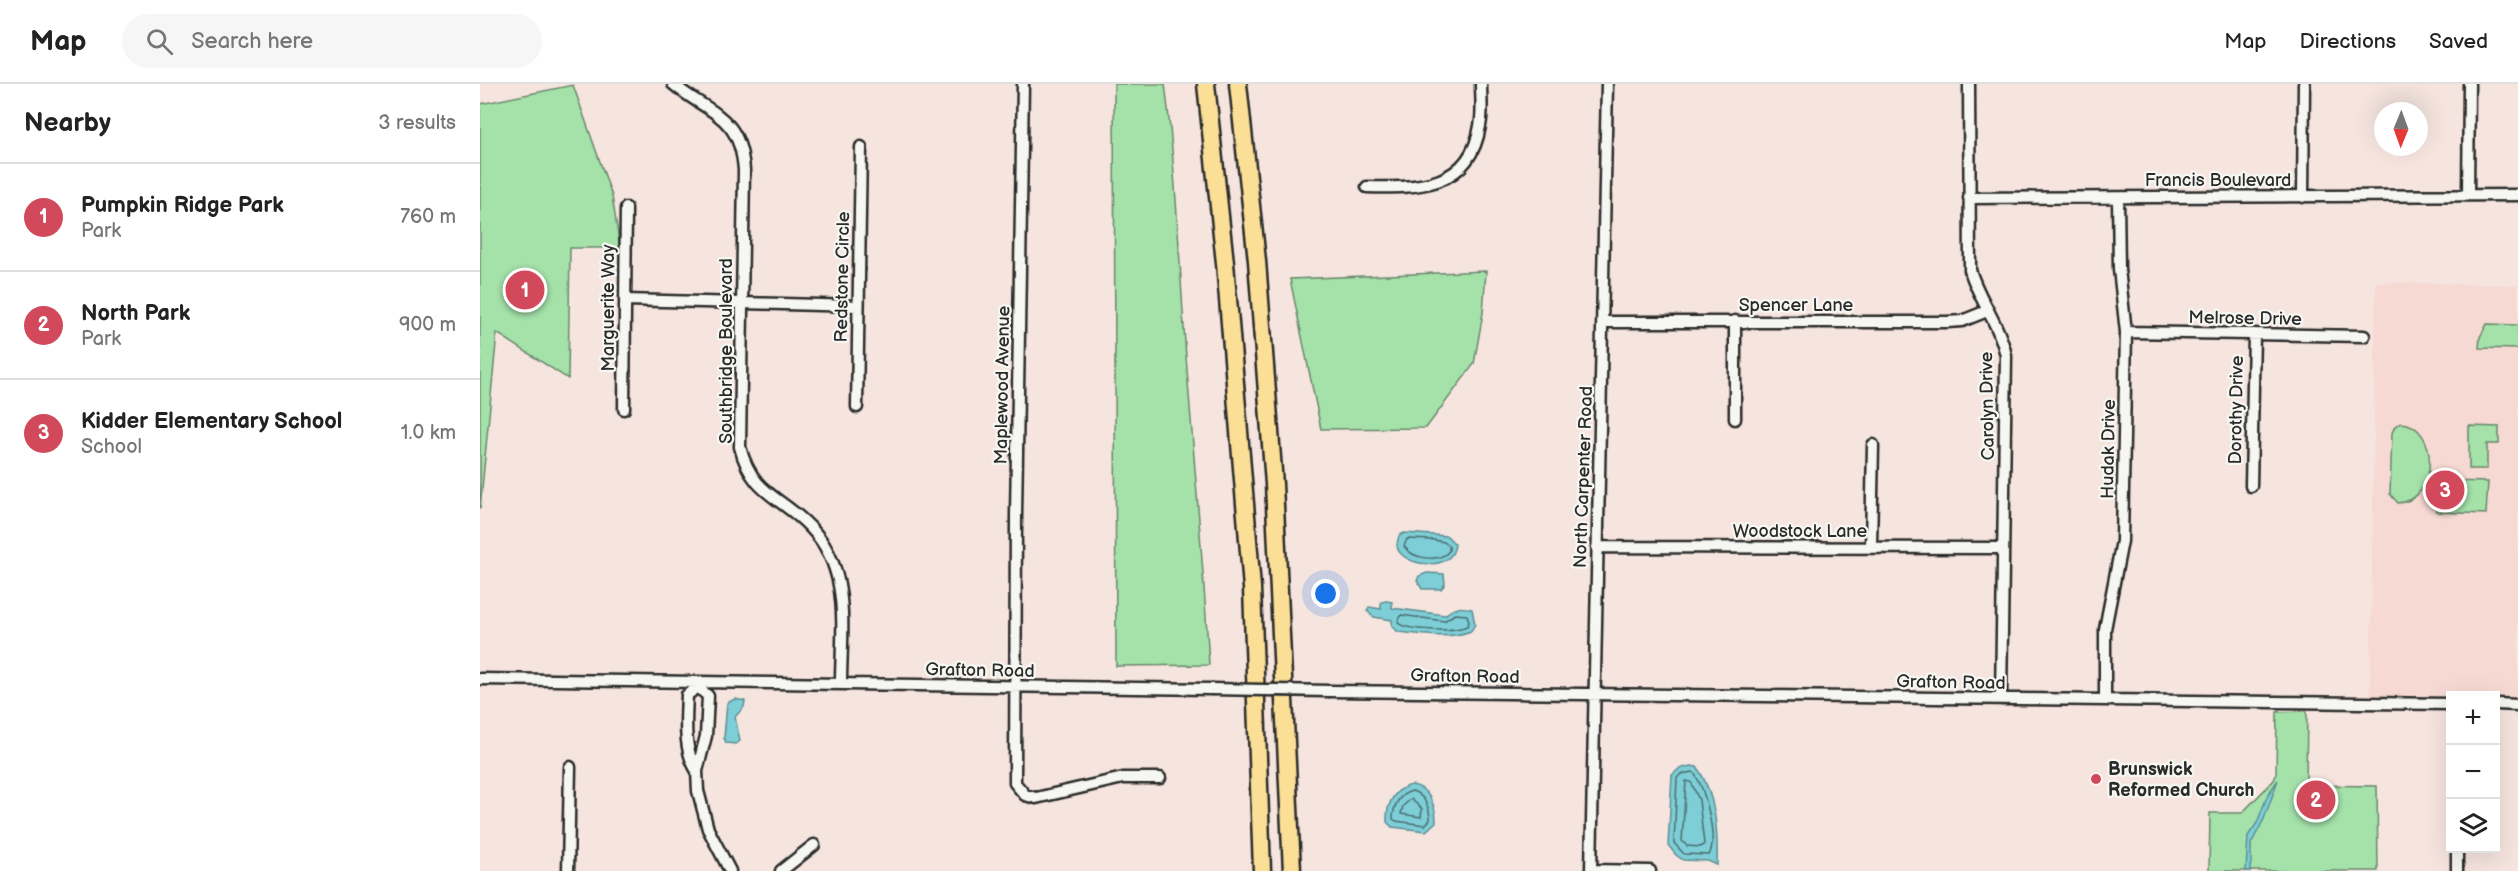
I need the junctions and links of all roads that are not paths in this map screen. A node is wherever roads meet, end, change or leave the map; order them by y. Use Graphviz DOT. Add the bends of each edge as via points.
graph roads {
  1 [pos="673,84"];
  2 [pos="1023,84"];
  3 [pos="1206,84"];
  4 [pos="1238,84"];
  5 [pos="1481,84"];
  6 [pos="1607,84"];
  7 [pos="1968,84"];
  8 [pos="2304,84"];
  9 [pos="2469,84"];
  10 [pos="861,147"];
  11 [pos="1367,187"];
  12 [pos="2468,195"];
  13 [pos="2518,195"];
  14 [pos="2303,196"];
  15 [pos="1969,198"];
  16 [pos="2118,198"];
  17 [pos="626,208"];
  18 [pos="625,300"];
  19 [pos="742,303"];
  20 [pos="858,306"];
  21 [pos="1988,311"];
  22 [pos="1603,321"];
  23 [pos="1735,321"];
  24 [pos="2126,332"];
  25 [pos="2254,334"];
  26 [pos="2364,336"];
  27 [pos="857,407"];
  28 [pos="624,409"];
  29 [pos="1735,419"];
  30 [pos="1873,446"];
  31 [pos="2251,486"];
  32 [pos="1871,546"];
  33 [pos="1597,547"];
  34 [pos="2003,548"];
  35 [pos="480,679"];
  36 [pos="698,684"];
  37 [pos="841,684"];
  38 [pos="1014,687"];
  39 [pos="1594,694"];
  40 [pos="2001,699"];
  41 [pos="2104,700"];
  42 [pos="2446,704"];
  43 [pos="2500,704"];
  44 [pos="2518,705"];
  45 [pos="570,767"];
  46 [pos="697,771"];
  47 [pos="1160,778"];
  48 [pos="814,845"];
  49 [pos="2457,853"];
  50 [pos="1591,870"];
  51 [pos="568,871"];
  52 [pos="730,871"];
  53 [pos="782,871"];
  54 [pos="1262,871"];
  55 [pos="1292,871"];
  56 [pos="1650,871"];
  57 [pos="2457,871"];
  1 -- 19 [label="street, Southbridge Boulevard" via="722,118 741,147"];
  2 -- 38 [label="street, Maplewood Avenue"];
  3 -- 54 [label="highway" via="1252,588"];
  4 -- 55 [label="highway" via="1257,261 1273,472"];
  5 -- 11 [label="street" via="1479,135 1469,156 1454,172 1423,186"];
  6 -- 22 [label="street, North Carpenter Road"];
  7 -- 15 [label="street, Carolyn Drive"];
  8 -- 14 [label="street"];
  9 -- 12 [label="street"];
  10 -- 20 [label="street, Redstone Circle"];
  12 -- 13 [label="street, Francis Boulevard"];
  12 -- 14 [label="street, Francis Boulevard"];
  14 -- 16 [label="street, Francis Boulevard"];
  15 -- 16 [label="street, Francis Boulevard"];
  15 -- 21 [label="street, Carolyn Drive" via="1970,270"];
  16 -- 24 [label="street, Hudak Drive"];
  17 -- 18 [label="street, Marguerite Way"];
  18 -- 19 [label="street"];
  18 -- 28 [label="street, Marguerite Way"];
  19 -- 20 [label="street"];
  19 -- 37 [label="street, Southbridge Boulevard" via="742,453 755,481 810,526 834,562 842,602"];
  20 -- 27 [label="street, Redstone Circle"];
  21 -- 23 [label="street, Spencer Lane" via="1947,322"];
  21 -- 34 [label="street, Carolyn Drive" via="2001,335 2006,356"];
  22 -- 23 [label="street, Spencer Lane"];
  22 -- 33 [label="street, North Carpenter Road"];
  23 -- 29 [label="street"];
  24 -- 25 [label="street, Melrose Drive"];
  24 -- 41 [label="street, Hudak Drive" via="2122,541 2105,629"];
  25 -- 26 [label="street, Melrose Drive"];
  25 -- 31 [label="street, Dorothy Drive"];
  30 -- 32 [label="street"];
  32 -- 33 [label="street, Woodstock Lane"];
  32 -- 34 [label="street, Woodstock Lane"];
  33 -- 39 [label="street, North Carpenter Road"];
  34 -- 40 [label="street, Carolyn Drive"];
  35 -- 36 [label="street, Grafton Road"];
  36 -- 37 [label="street, Grafton Road"];
  36 -- 46 [label="street" via="708,696 708,710"];
  36 -- 46 [label="street" via="687,695 686,717 689,752"];
  37 -- 38 [label="street, Grafton Road"];
  38 -- 39 [label="street, Grafton Road, bridge"];
  38 -- 47 [label="street, Maplewood Avenue" via="1014,779 1025,795 1040,797 1123,778"];
  39 -- 40 [label="street, Grafton Road"];
  39 -- 50 [label="street, North Carpenter Road"];
  40 -- 41 [label="street, Grafton Road"];
  41 -- 42 [label="street, Grafton Road"];
  43 -- 44 [label="street"];
  45 -- 51 [label="street"];
  46 -- 52 [label="street" via="705,822"];
  48 -- 53 [label="street"];
  49 -- 57 [label="street"];
  50 -- 56 [label="street"];
}
